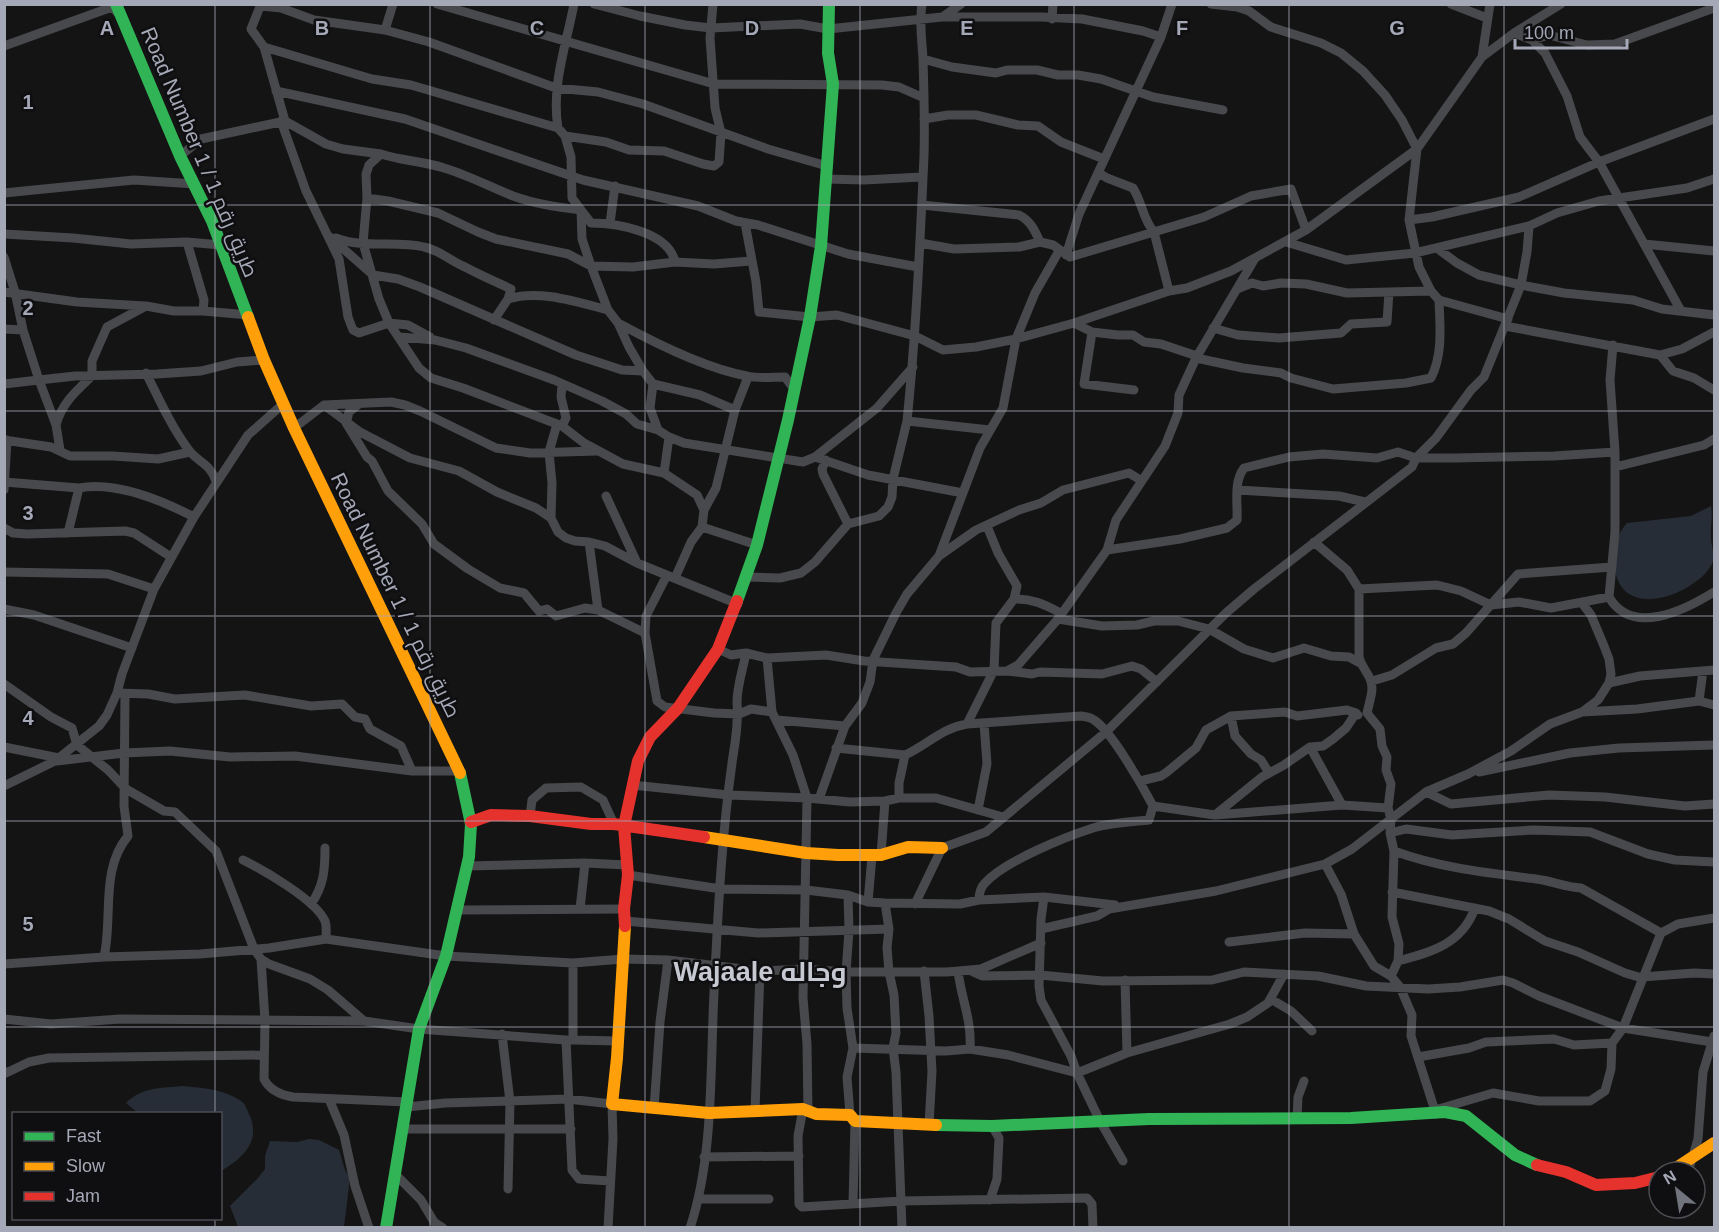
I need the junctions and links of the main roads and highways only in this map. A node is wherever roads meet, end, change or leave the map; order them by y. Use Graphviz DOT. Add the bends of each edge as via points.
graph roads {
  1 [pos="829,4"];
  2 [pos="118,10"];
  3 [pos="471,822"];
  4 [pos="619,825"];
  5 [pos="942,848"];
  6 [pos="1714,1143"];
  7 [pos="1687,1160"];
  8 [pos="1647,1180"];
  9 [pos="386,1227"];
  1 -- 4 [label="main road" via="828,53 833,84 821,246 780,458 738,604 718,649 678,708 645,744"];
  2 -- 3 [label="main road, Road Number 1 / طريق رقم 1" via="221,245 294,428 459,771"];
  3 -- 4 [label="main road" via="491,815"];
  3 -- 9 [label="main road, Road Number 1 / طريق رقم 1" via="472,840 446,956 419,1029"];
  4 -- 5 [label="main road" via="806,853 876,856 908,847"];
  4 -- 8 [label="main road" via="627,870 612,1104 709,1113 805,1111 897,1124 992,1126 1445,1112 1466,1116 1515,1155 1596,1185"];
  6 -- 7 [label="main road"];
}
